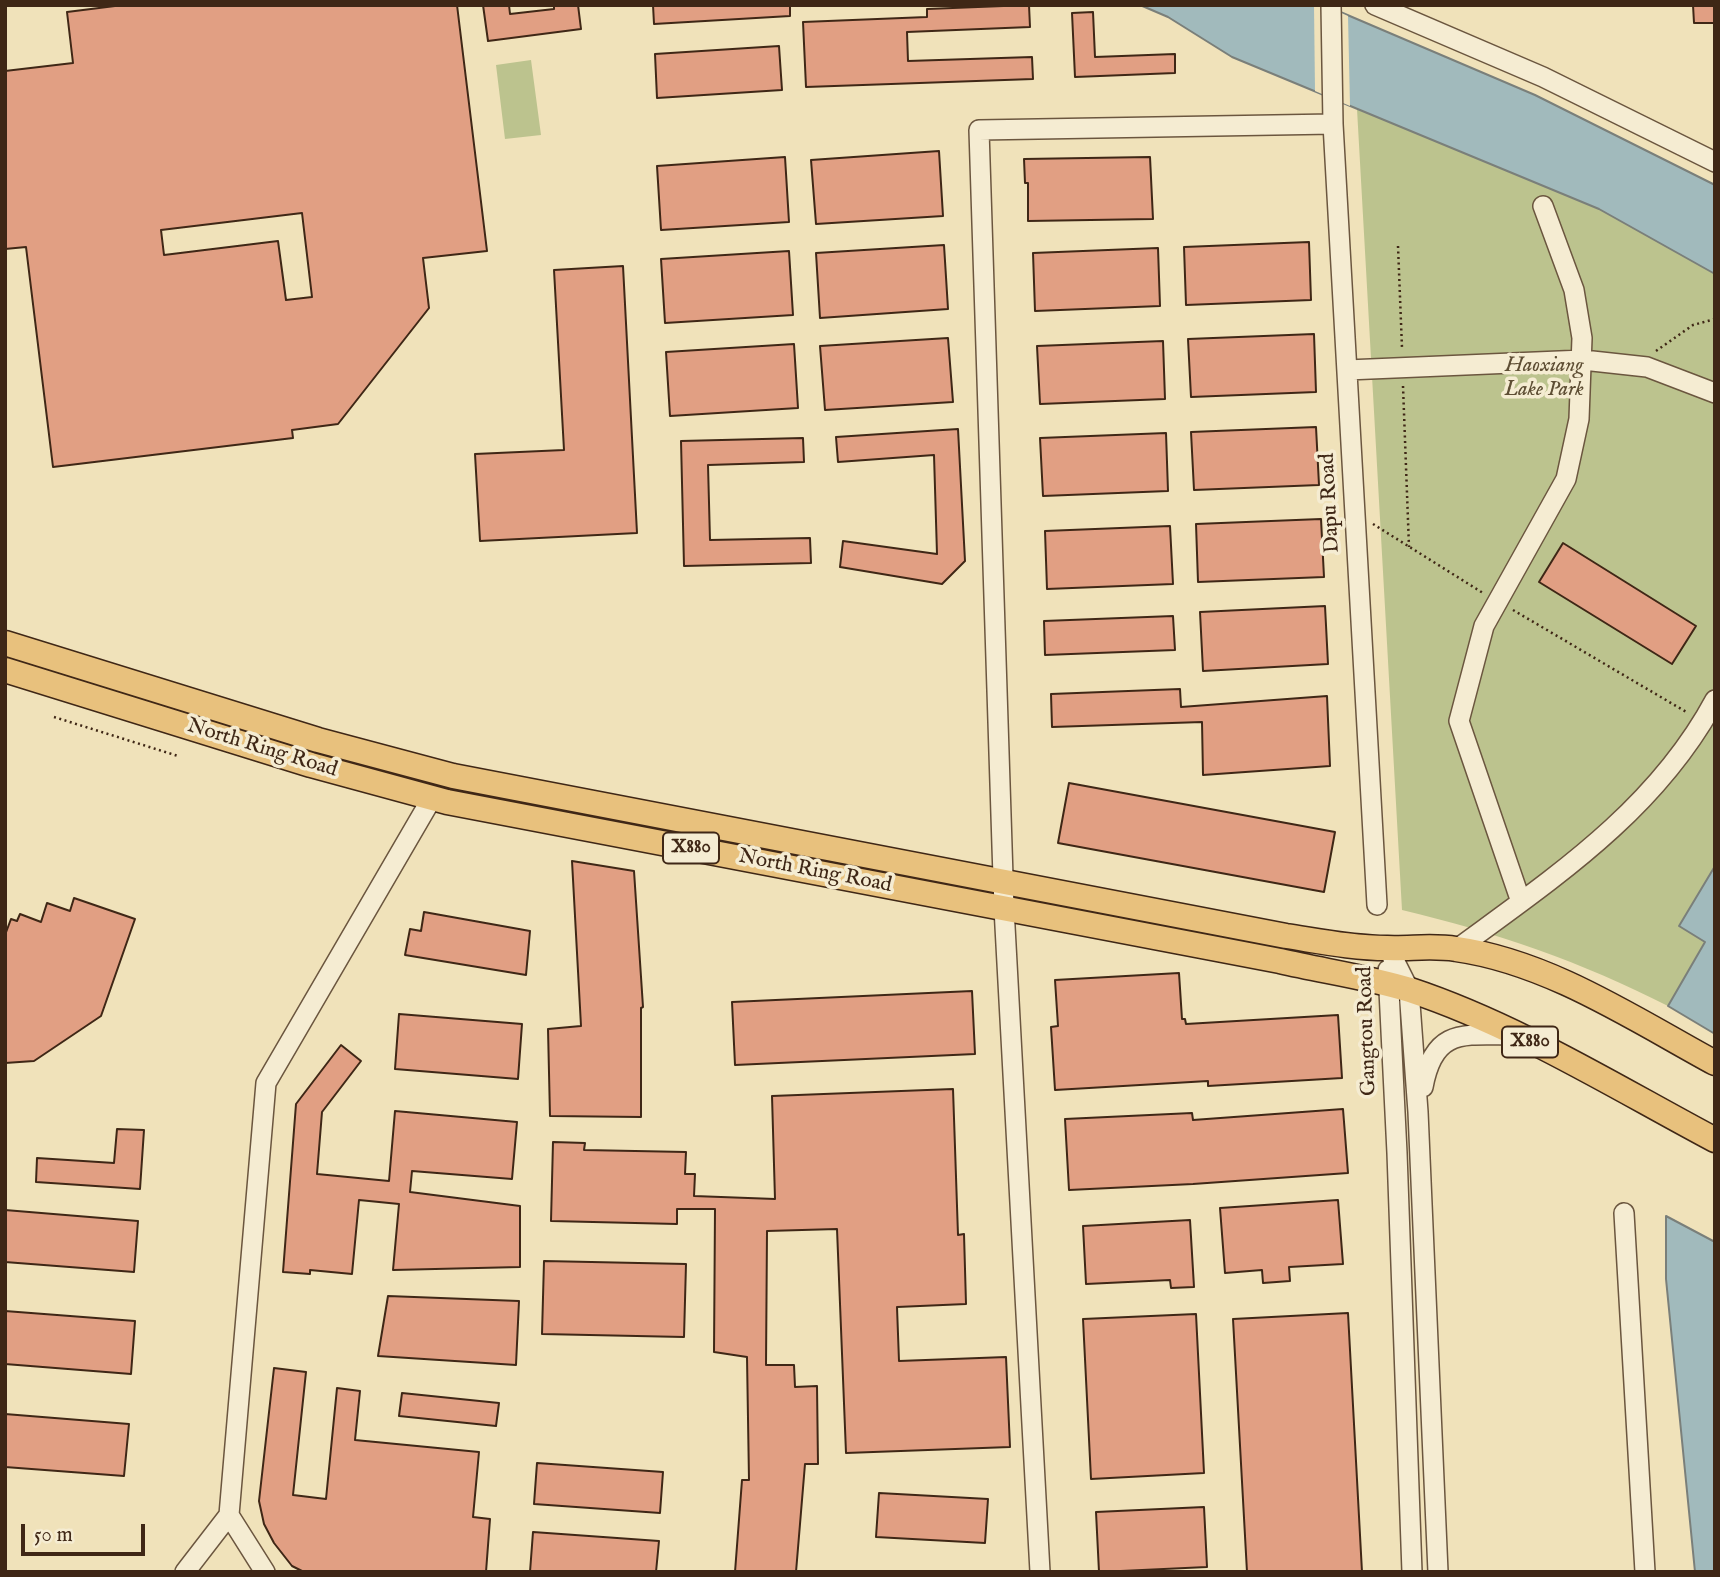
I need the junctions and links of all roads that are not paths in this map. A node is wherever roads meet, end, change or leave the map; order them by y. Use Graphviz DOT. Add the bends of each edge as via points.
graph roads {
  1 [pos="1375,5"];
  2 [pos="1331,7"];
  3 [pos="1333,124"];
  4 [pos="1715,162"];
  5 [pos="1543,206"];
  6 [pos="1583,360"];
  7 [pos="1347,370"];
  8 [pos="1715,393"];
  9 [pos="5,643"];
  10 [pos="5,670"];
  11 [pos="1715,700"];
  12 [pos="432,798"];
  13 [pos="1004,882"];
  14 [pos="1521,902"];
  15 [pos="1377,905"];
  16 [pos="1004,908"];
  17 [pos="1388,948"];
  18 [pos="1457,949"];
  19 [pos="1398,987"];
  20 [pos="1515,1035"];
  21 [pos="1715,1063"];
  22 [pos="1418,1112"];
  23 [pos="1715,1140"];
  24 [pos="1624,1213"];
  25 [pos="229,1515"];
  26 [pos="185,1572"];
  27 [pos="265,1572"];
  28 [pos="1041,1572"];
  29 [pos="1412,1572"];
  30 [pos="1438,1572"];
  31 [pos="1645,1572"];
  1 -- 4 [label="street" via="1543,77"];
  2 -- 3 [label="street, Dapu Road"];
  3 -- 7 [label="street, Dapu Road"];
  3 -- 13 [label="street" via="979,130"];
  5 -- 6 [label="street" via="1574,290"];
  6 -- 7 [label="street"];
  6 -- 8 [label="street" via="1647,367"];
  6 -- 14 [label="street" via="1579,419 1566,479 1484,626 1460,720"];
  7 -- 15 [label="street, Dapu Road"];
  9 -- 13 [label="main road, North Ring Road / X880" via="416,767"];
  10 -- 12 [label="main road, North Ring Road / X880"];
  11 -- 14 [label="street" via="1667,771 1634,808 1580,858"];
  12 -- 16 [label="main road, North Ring Road / X880"];
  12 -- 25 [label="street" via="266,1083"];
  13 -- 16 [label="street"];
  13 -- 17 [label="main road, North Ring Road / X880" via="1286,936"];
  14 -- 18 [label="street"];
  16 -- 19 [label="main road, North Ring Road / X880"];
  16 -- 28 [label="street"];
  17 -- 18 [label="main road, X880"];
  17 -- 19 [label="street, Gangtou Road"];
  18 -- 21 [label="main road, X880" via="1540,973"];
  19 -- 20 [label="main road, X880"];
  19 -- 22 [label="street, Gangtou Road"];
  19 -- 29 [label="street, Gangtou Road" via="1397,1153"];
  20 -- 22 [label="street" via="1451,1039 1435,1051 1426,1067"];
  20 -- 23 [label="main road, X880"];
  22 -- 30 [label="street, Gangtou Road"];
  24 -- 31 [label="street"];
  25 -- 26 [label="street"];
  25 -- 27 [label="street"];
}
